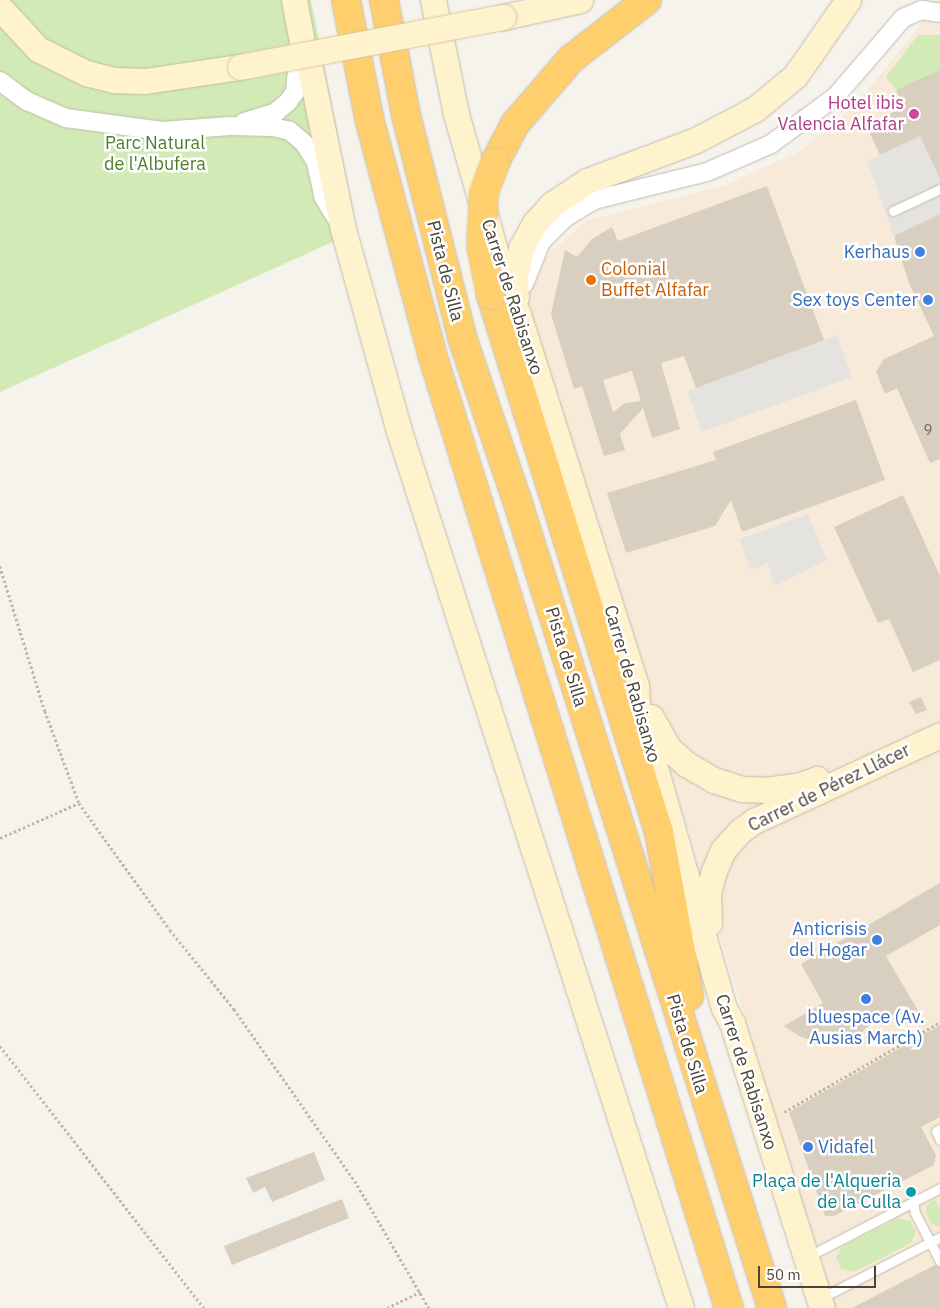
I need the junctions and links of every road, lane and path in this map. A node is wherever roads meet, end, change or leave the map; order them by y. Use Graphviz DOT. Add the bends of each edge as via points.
graph roads {
  1 [pos="346,0"];
  2 [pos="384,0"];
  3 [pos="433,0"];
  4 [pos="550,0"];
  5 [pos="580,0"];
  6 [pos="647,0"];
  7 [pos="848,0"];
  8 [pos="0,8"];
  9 [pos="940,13"];
  10 [pos="503,18"];
  11 [pos="304,69"];
  12 [pos="0,81"];
  13 [pos="230,126"];
  14 [pos="940,190"];
  15 [pos="893,211"];
  16 [pos="343,229"];
  17 [pos="518,314"];
  18 [pos="0,566"];
  19 [pos="636,685"];
  20 [pos="940,723"];
  21 [pos="940,735"];
  22 [pos="79,803"];
  23 [pos="0,838"];
  24 [pos="940,1022"];
  25 [pos="732,1023"];
  26 [pos="0,1046"];
  27 [pos="784,1112"];
  28 [pos="940,1129"];
  29 [pos="940,1140"];
  30 [pos="724,1148"];
  31 [pos="940,1188"];
  32 [pos="913,1202"];
  33 [pos="940,1237"];
  34 [pos="930,1242"];
  35 [pos="806,1258"];
  36 [pos="940,1262"];
  37 [pos="420,1292"];
  38 [pos="820,1303"];
  39 [pos="204,1308"];
  40 [pos="387,1308"];
  41 [pos="429,1308"];
  42 [pos="681,1308"];
  43 [pos="729,1308"];
  44 [pos="772,1308"];
  1 -- 43 [label="highway, Pista de Silla" via="370,122 432,354"];
  2 -- 30 [label="highway, Pista de Silla" via="406,115 462,337 516,497 704,1097"];
  3 -- 17 [label="street, Carrer de Rabisanxo" via="456,114 505,285"];
  4 -- 10 [label="street"];
  5 -- 10 [label="street"];
  6 -- 30 [label="highway, bridge" via="571,59 515,124 495,162 484,193 481,246 491,295 659,832 685,982 719,1093"];
  7 -- 17 [label="street" via="795,76 755,109 696,140 587,181 551,205 535,223 517,261"];
  8 -- 10 [label="street, bridge" via="38,49 86,74 115,80 145,81 240,67"];
  9 -- 17 [label="street" via="922,10 904,18 836,96 771,144 707,172 594,200 566,216 541,242 534,255"];
  11 -- 13 [label="street" via="295,92 276,112"];
  11 -- 16 [label="street"];
  12 -- 13 [label="street" via="26,101 66,118 162,131"];
  13 -- 16 [label="street" via="273,127 290,131 304,143 316,162 323,196"];
  14 -- 15 [label="lane"];
  16 -- 42 [label="street" via="398,432"];
  17 -- 19 [label="street, Carrer de Rabisanxo"];
  18 -- 22 [label="path" via="45,711"];
  19 -- 20 [label="street, Carrer de Pérez Llácer" via="669,749 686,764 714,780 742,788 766,790 801,786"];
  19 -- 25 [label="street, Carrer de Rabisanxo" via="637,705 696,914 724,1008"];
  21 -- 25 [label="street, Carrer de Pérez Llácer" via="754,821 723,850 708,892 707,916 732,1006"];
  22 -- 23 [label="path"];
  22 -- 37 [label="path" via="170,930 234,1009 355,1181"];
  24 -- 27 [label="path"];
  25 -- 35 [label="street, Carrer de Rabisanxo"];
  26 -- 39 [label="path"];
  28 -- 29 [label="lane" via="936,1131"];
  30 -- 44 [label="highway, Pista de Silla"];
  31 -- 32 [label="lane"];
  32 -- 34 [label="lane"];
  32 -- 35 [label="lane"];
  33 -- 34 [label="lane"];
  34 -- 36 [label="lane"];
  34 -- 38 [label="lane"];
  35 -- 38 [label="street, Carrer de Rabisanxo"];
  37 -- 40 [label="path"];
  37 -- 41 [label="path"];
}
